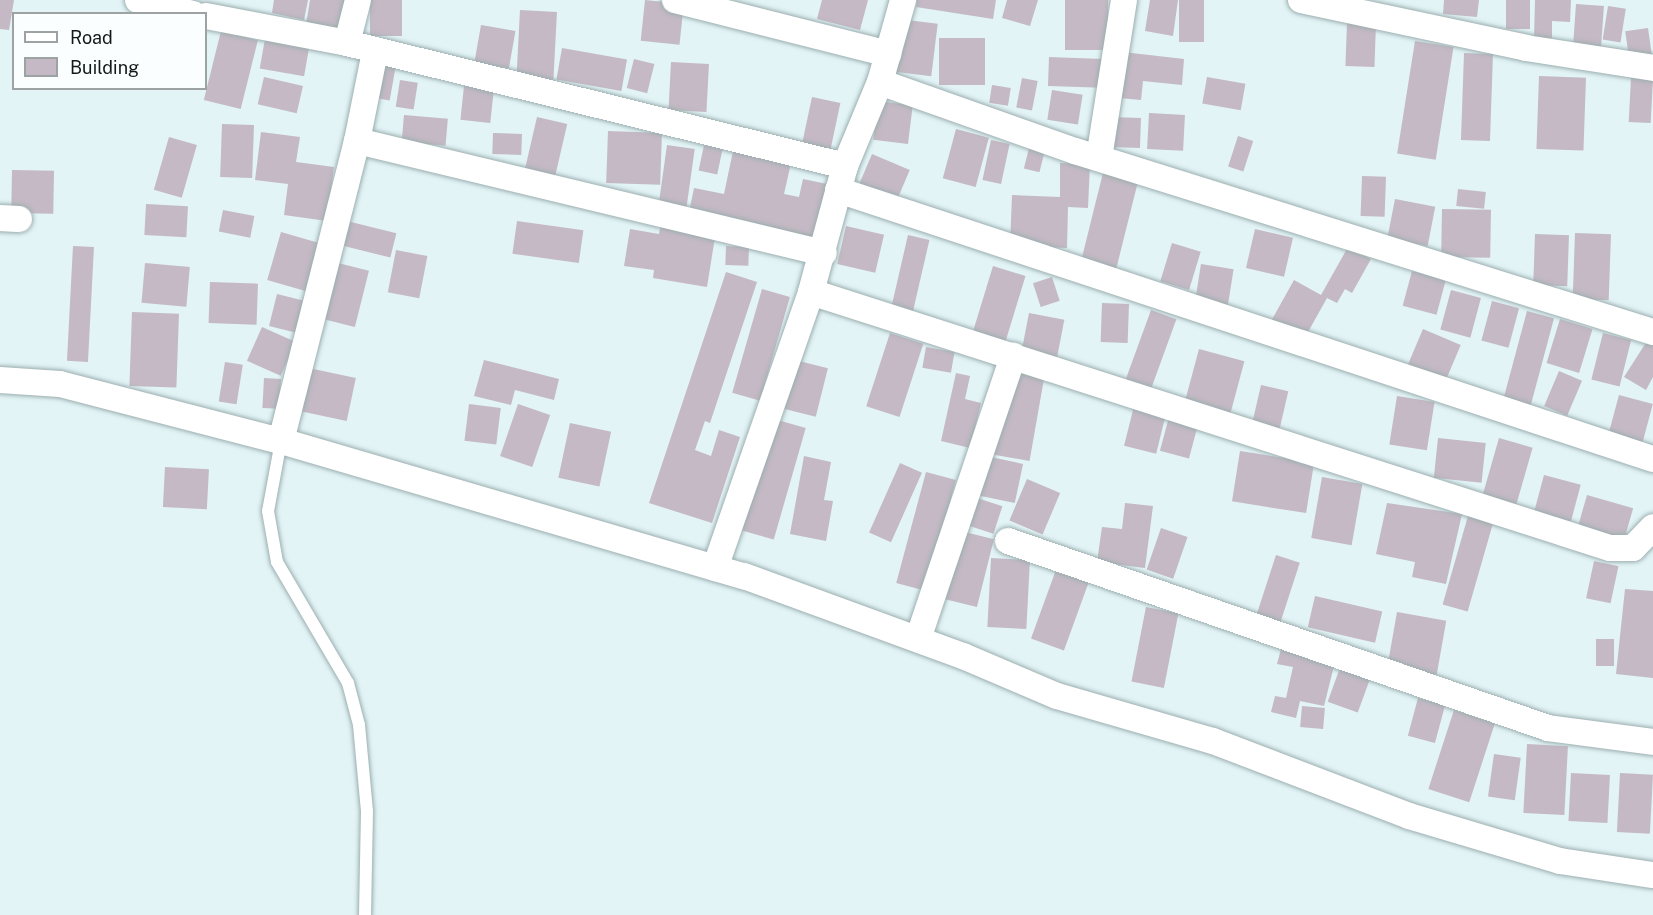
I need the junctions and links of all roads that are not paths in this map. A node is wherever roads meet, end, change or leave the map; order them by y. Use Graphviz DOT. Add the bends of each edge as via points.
graph roads {
  1 [pos="138,0"];
  2 [pos="358,0"];
  3 [pos="675,0"];
  4 [pos="903,0"];
  5 [pos="1125,0"];
  6 [pos="1301,0"];
  7 [pos="185,12"];
  8 [pos="207,16"];
  9 [pos="347,43"];
  10 [pos="375,52"];
  11 [pos="888,54"];
  12 [pos="1653,68"];
  13 [pos="880,82"];
  14 [pos="357,141"];
  15 [pos="1098,158"];
  16 [pos="841,178"];
  17 [pos="824,253"];
  18 [pos="811,292"];
  19 [pos="1653,332"];
  20 [pos="1012,356"];
  21 [pos="0,380"];
  22 [pos="281,441"];
  23 [pos="1653,459"];
  24 [pos="1653,527"];
  25 [pos="1008,542"];
  26 [pos="715,568"];
  27 [pos="918,639"];
  28 [pos="1653,742"];
  29 [pos="1653,875"];
  30 [pos="365,915"];
  1 -- 7 [label="street"];
  2 -- 9 [label="street"];
  3 -- 11 [label="street"];
  4 -- 11 [label="street"];
  5 -- 15 [label="street"];
  6 -- 12 [label="street" via="1526,48"];
  8 -- 9 [label="street"];
  9 -- 10 [label="street"];
  10 -- 14 [label="street"];
  10 -- 16 [label="street"];
  11 -- 13 [label="street"];
  13 -- 15 [label="street"];
  13 -- 16 [label="street"];
  14 -- 17 [label="street"];
  14 -- 22 [label="street"];
  15 -- 19 [label="street"];
  16 -- 17 [label="street"];
  16 -- 23 [label="street"];
  17 -- 18 [label="street"];
  18 -- 20 [label="street"];
  18 -- 26 [label="street"];
  20 -- 24 [label="street" via="1610,548 1633,548"];
  20 -- 27 [label="street"];
  21 -- 22 [label="street" via="60,384"];
  22 -- 26 [label="street"];
  22 -- 30 [label="lane" via="268,511 277,562 348,683 359,725 367,811"];
  25 -- 28 [label="street" via="1548,728"];
  26 -- 27 [label="street"];
  27 -- 29 [label="street" via="1057,696 1213,741 1409,816 1560,861"];
}
